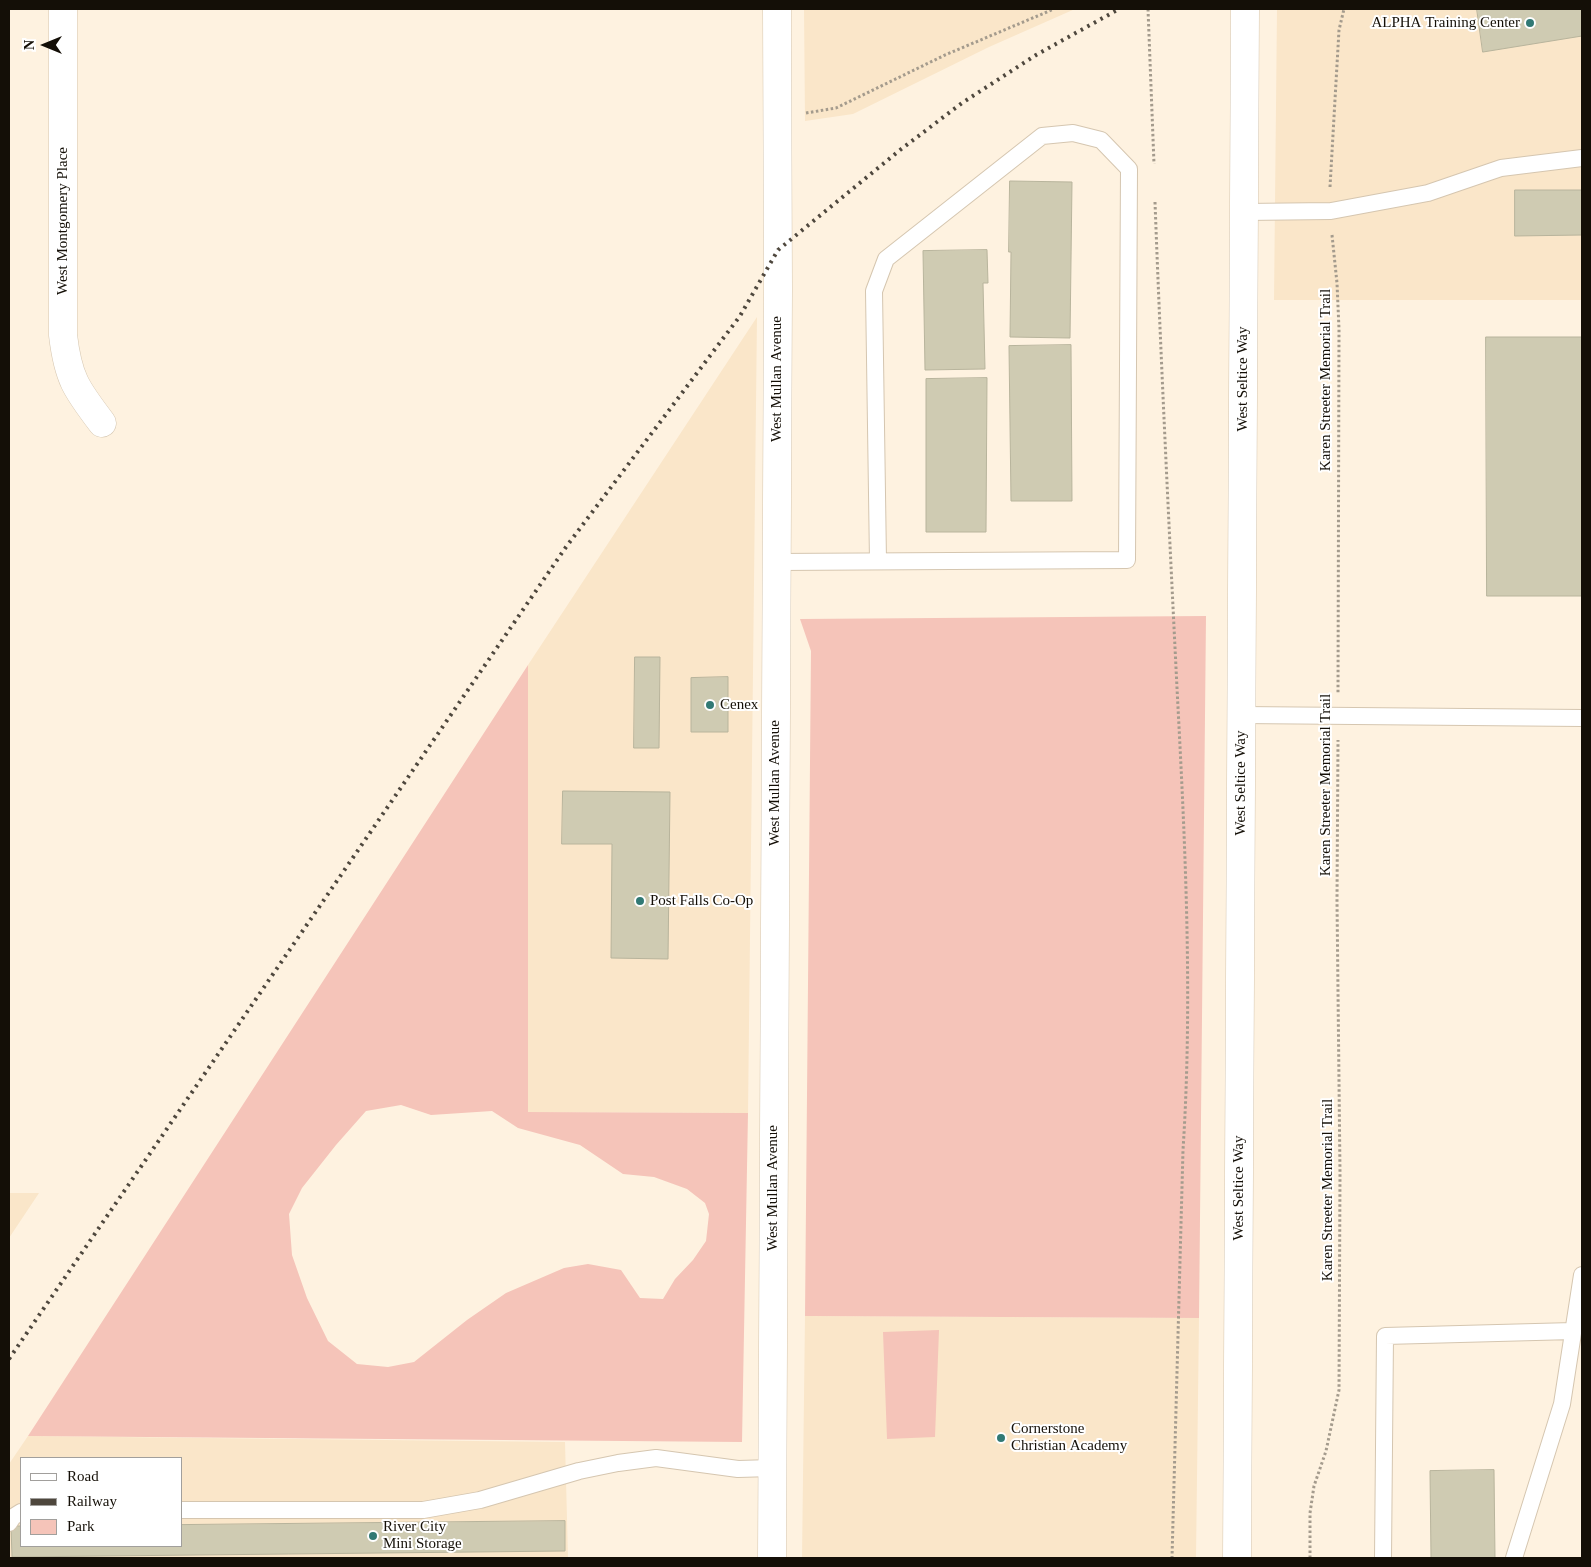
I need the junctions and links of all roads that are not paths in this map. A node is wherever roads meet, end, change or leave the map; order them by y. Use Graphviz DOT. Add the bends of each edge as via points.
graph roads {
  1 [pos="62,9"];
  2 [pos="777,9"];
  3 [pos="1245,9"];
  4 [pos="1582,158"];
  5 [pos="1244,212"];
  6 [pos="102,423"];
  7 [pos="878,561"];
  8 [pos="776,562"];
  9 [pos="1241,715"];
  10 [pos="1582,718"];
  11 [pos="1582,1275"];
  12 [pos="1573,1330"];
  13 [pos="772,1468"];
  14 [pos="182,1510"];
  15 [pos="20,1513"];
  16 [pos="9,1523"];
  17 [pos="772,1558"];
  18 [pos="1237,1558"];
  19 [pos="1383,1558"];
  20 [pos="1514,1558"];
  1 -- 6 [label="street, West Montgomery Place" via="63,335 72,379"];
  2 -- 8 [label="street, West Mullan Avenue"];
  3 -- 5 [label="street, West Seltice Way"];
  4 -- 5 [label="lane" via="1501,168 1428,193 1331,211"];
  5 -- 9 [label="street, West Seltice Way"];
  7 -- 7 [label="lane" via="1127,560 1129,169 1102,140 1073,133 1042,136 886,258 874,291"];
  7 -- 8 [label="lane"];
  8 -- 13 [label="street, West Mullan Avenue"];
  9 -- 10 [label="lane"];
  9 -- 18 [label="street, West Seltice Way"];
  11 -- 12 [label="lane"];
  12 -- 19 [label="lane" via="1385,1336"];
  12 -- 20 [label="lane" via="1562,1404"];
  13 -- 14 [label="lane" via="738,1469 656,1458 579,1471 480,1500 423,1510"];
  13 -- 17 [label="street, West Mullan Avenue"];
  15 -- 16 [label="lane"];
}
